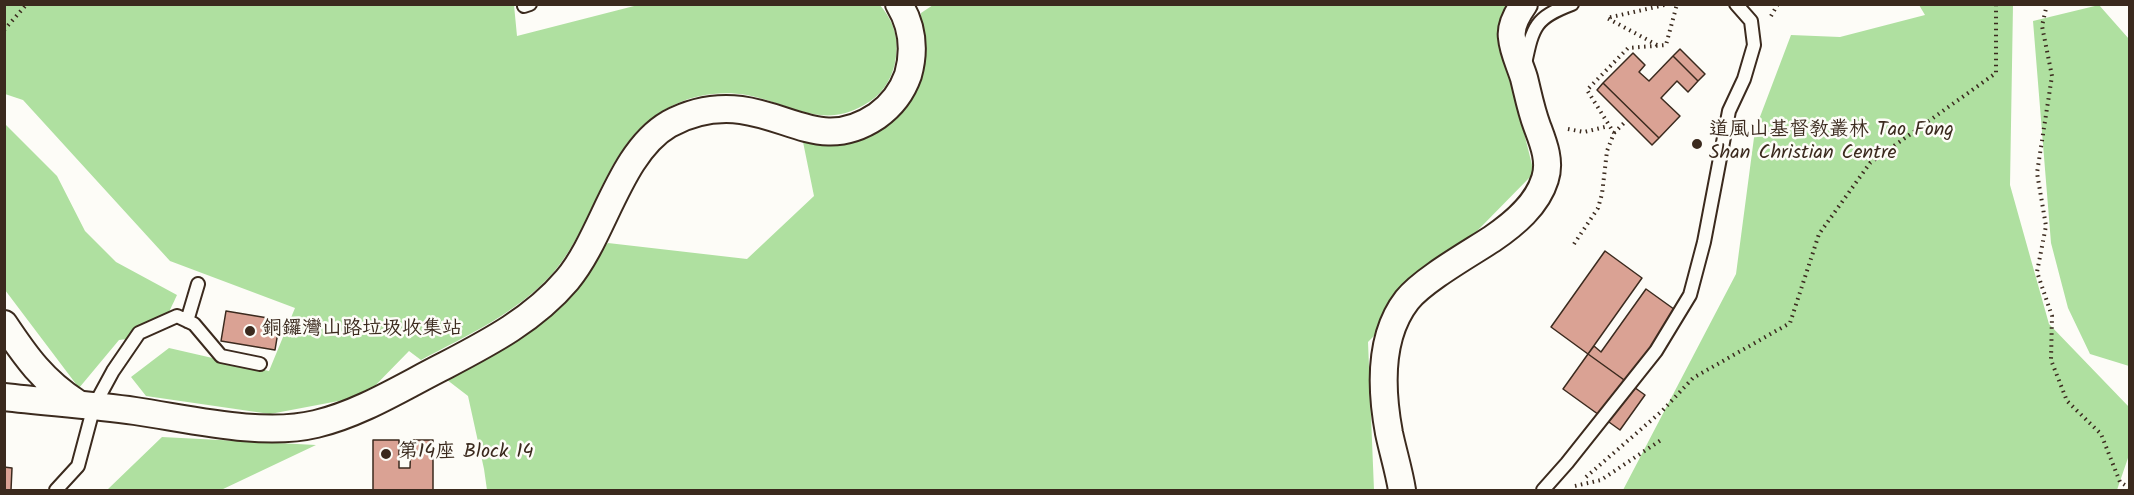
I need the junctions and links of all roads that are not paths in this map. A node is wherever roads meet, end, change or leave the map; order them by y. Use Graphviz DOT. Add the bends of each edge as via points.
graph roads {
  1 [pos="899,4"];
  2 [pos="1524,4"];
  3 [pos="1572,4"];
  4 [pos="1736,4"];
  5 [pos="1524,80"];
  6 [pos="198,284"];
  7 [pos="187,321"];
  8 [pos="4,324"];
  9 [pos="4,330"];
  10 [pos="4,355"];
  11 [pos="260,364"];
  12 [pos="4,397"];
  13 [pos="86,405"];
  14 [pos="56,490"];
  15 [pos="1401,490"];
  16 [pos="1543,490"];
  1 -- 13 [label="street" via="910,25 912,51 904,84 887,109 863,124 836,132 804,129 731,109 692,114 668,125 649,140 633,161 578,266 541,307 496,339 369,404 328,421 275,429"];
  2 -- 5 [label="street" via="1513,24 1512,38"];
  3 -- 5 [label="lane" via="1551,12 1535,28"];
  4 -- 16 [label="lane" via="1751,21 1754,45 1729,111 1690,296 1656,351"];
  5 -- 15 [label="street" via="1548,167 1541,189 1509,226 1411,296 1390,334 1385,356 1385,401"];
  6 -- 7 [label="lane"];
  7 -- 11 [label="lane" via="221,356"];
  7 -- 13 [label="lane" via="177,315 139,333"];
  8 -- 13 [label="street" via="40,374 59,392"];
  9 -- 10 [label="street"];
  12 -- 13 [label="street"];
  13 -- 14 [label="lane" via="78,466"];
}
